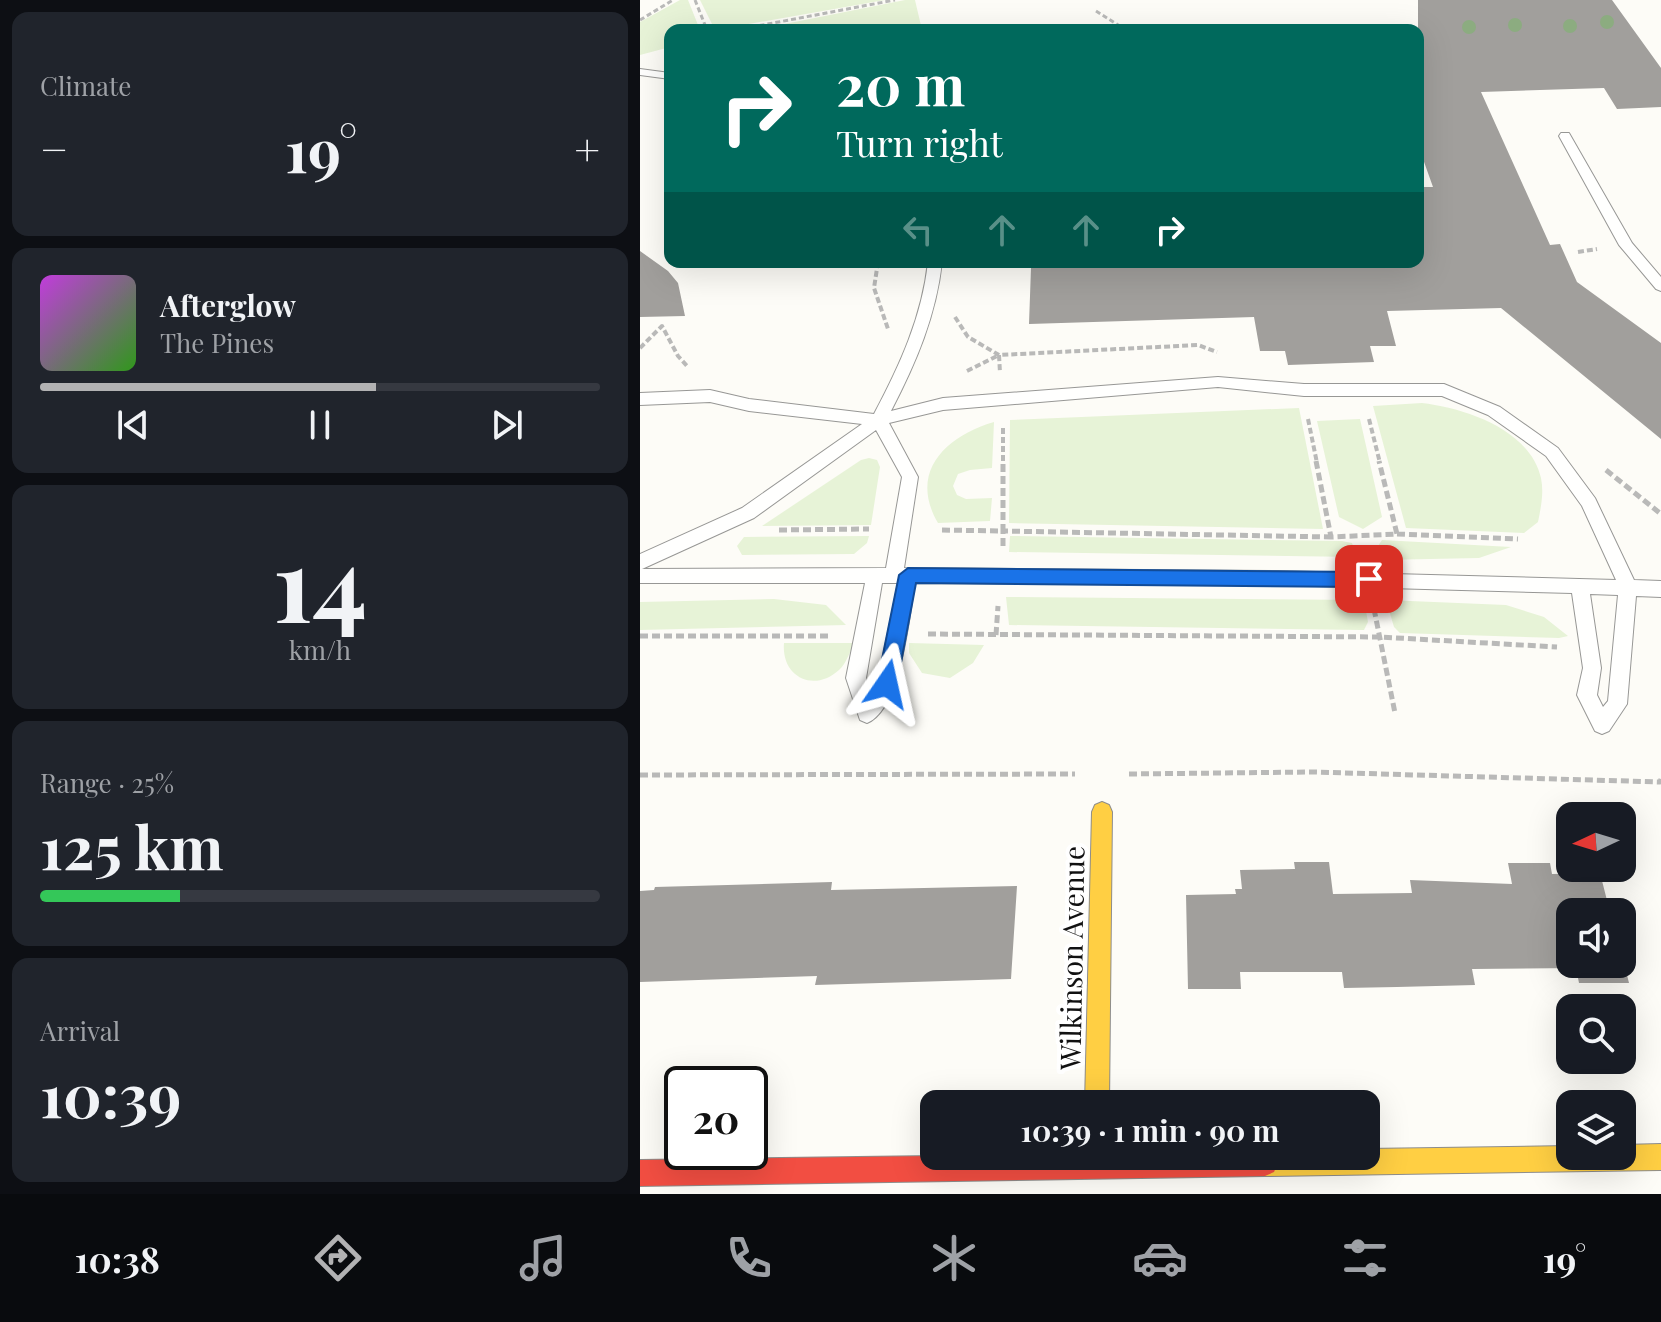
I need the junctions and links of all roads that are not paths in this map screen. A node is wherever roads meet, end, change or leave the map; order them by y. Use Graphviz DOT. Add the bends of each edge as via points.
graph roads {
  1 [pos="640,72"];
  2 [pos="664,75"];
  3 [pos="1565,136"];
  4 [pos="934,268"];
  5 [pos="1661,286"];
  6 [pos="640,399"];
  7 [pos="879,420"];
  8 [pos="640,562"];
  9 [pos="892,575"];
  10 [pos="640,576"];
  11 [pos="1580,585"];
  12 [pos="1628,587"];
  13 [pos="1661,589"];
  14 [pos="1102,812"];
  15 [pos="1097,1090"];
  16 [pos="1661,1157"];
  17 [pos="640,1173"];
  1 -- 2 [label="lane"];
  3 -- 5 [label="lane" via="1626,245"];
  4 -- 7 [label="lane" via="908,364"];
  6 -- 7 [label="lane" via="710,396"];
  7 -- 8 [label="lane" via="748,513"];
  7 -- 9 [label="lane" via="910,477"];
  7 -- 12 [label="lane" via="943,404 1218,382 1304,390 1444,390 1494,411 1552,452 1589,503"];
  9 -- 9 [label="lane" via="856,678 867,714 887,684"];
  9 -- 10 [label="lane"];
  9 -- 11 [label="lane"];
  11 -- 12 [label="lane"];
  11 -- 12 [label="lane" via="1592,668 1587,695 1602,725 1617,704"];
  12 -- 13 [label="lane"];
  14 -- 15 [label="street, Wilkinson Avenue"];
  16 -- 17 [label="street"];
}
